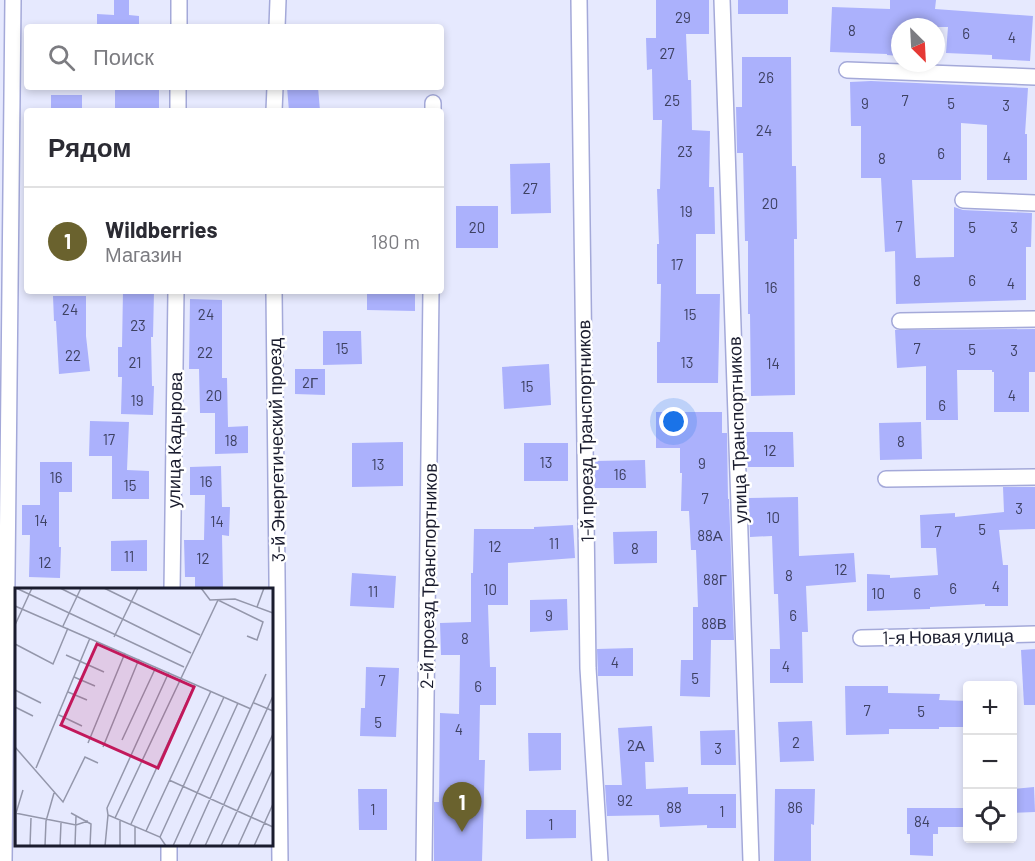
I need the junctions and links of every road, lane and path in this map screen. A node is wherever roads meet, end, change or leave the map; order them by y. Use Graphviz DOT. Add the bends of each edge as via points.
graph roads {
  1 [pos="13,0"];
  2 [pos="179,0"];
  3 [pos="278,0"];
  4 [pos="579,0"];
  5 [pos="722,0"];
  6 [pos="179,24"];
  7 [pos="277,24"];
  8 [pos="847,70"];
  9 [pos="1035,77"];
  10 [pos="178,90"];
  11 [pos="275,90"];
  12 [pos="178,108"];
  13 [pos="274,108"];
  14 [pos="963,200"];
  15 [pos="1035,203"];
  16 [pos="176,294"];
  17 [pos="274,294"];
  18 [pos="431,294"];
  19 [pos="1035,318"];
  20 [pos="900,321"];
  21 [pos="1035,477"];
  22 [pos="886,479"];
  23 [pos="172,588"];
  24 [pos="1035,634"];
  25 [pos="861,638"];
  26 [pos="4,861"];
  27 [pos="280,861"];
  28 [pos="424,861"];
  29 [pos="600,861"];
  30 [pos="751,861"];
  1 -- 26 [label="street"];
  2 -- 6 [label="street"];
  3 -- 7 [label="street"];
  4 -- 29 [label="street, 1-й проезд Транспортников" via="588,668"];
  5 -- 30 [label="street, улица Транспортников"];
  8 -- 9 [label="street"];
  10 -- 12 [label="street"];
  11 -- 13 [label="street"];
  14 -- 15 [label="street"];
  16 -- 23 [label="street, улица Кадырова"];
  17 -- 27 [label="street, 3-й Энергетический проезд"];
  18 -- 28 [label="street, 2-й проезд Транспортников"];
  19 -- 20 [label="street"];
  21 -- 22 [label="street"];
  24 -- 25 [label="street, 1-я Новая улица"];
}
